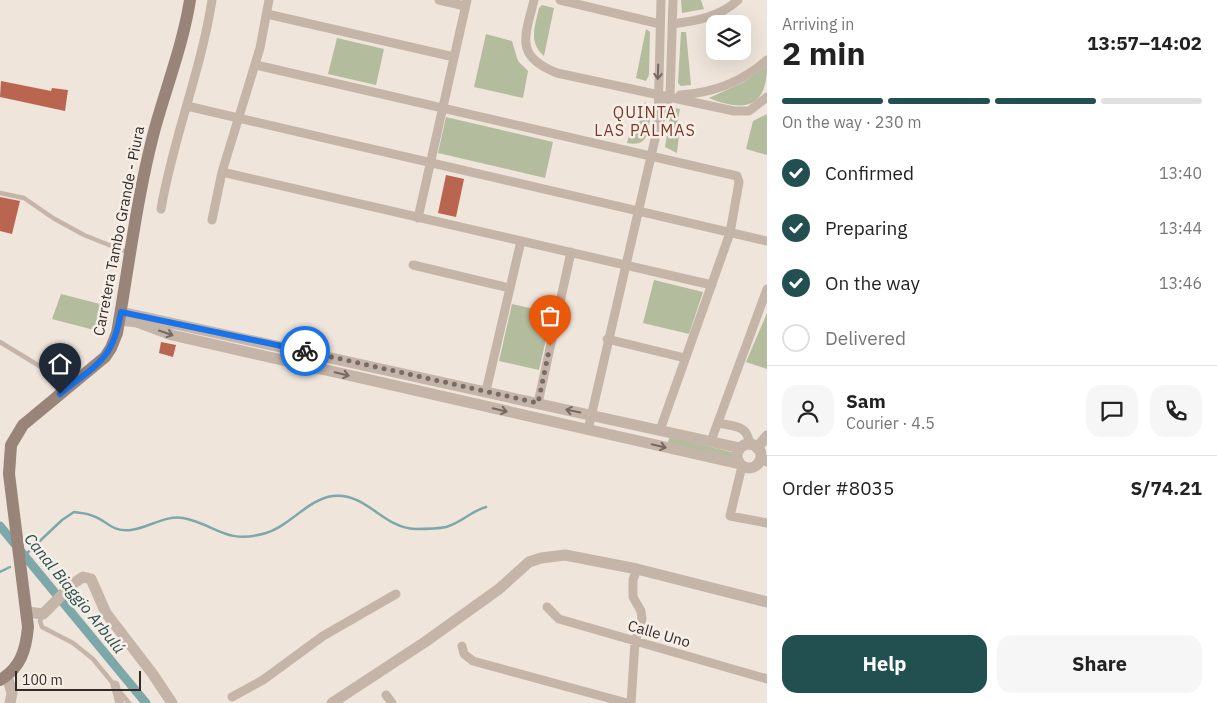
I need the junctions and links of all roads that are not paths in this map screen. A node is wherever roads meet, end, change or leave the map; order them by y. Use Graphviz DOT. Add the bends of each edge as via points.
graph roads {
  1 [pos="190,0"];
  2 [pos="212,0"];
  3 [pos="268,0"];
  4 [pos="439,0"];
  5 [pos="534,0"];
  6 [pos="560,0"];
  7 [pos="661,0"];
  8 [pos="673,0"];
  9 [pos="738,0"];
  10 [pos="466,3"];
  11 [pos="267,14"];
  12 [pos="660,24"];
  13 [pos="672,24"];
  14 [pos="454,56"];
  15 [pos="767,60"];
  16 [pos="256,65"];
  17 [pos="657,94"];
  18 [pos="670,96"];
  19 [pos="767,98"];
  20 [pos="187,106"];
  21 [pos="443,107"];
  22 [pos="239,118"];
  23 [pos="658,126"];
  24 [pos="651,156"];
  25 [pos="431,164"];
  26 [pos="222,172"];
  27 [pos="0,192"];
  28 [pos="161,208"];
  29 [pos="637,211"];
  30 [pos="418,218"];
  31 [pos="212,220"];
  32 [pos="730,233"];
  33 [pos="521,241"];
  34 [pos="767,241"];
  35 [pos="571,252"];
  36 [pos="130,254"];
  37 [pos="413,265"];
  38 [pos="625,265"];
  39 [pos="712,285"];
  40 [pos="510,288"];
  41 [pos="767,289"];
  42 [pos="120,316"];
  43 [pos="607,339"];
  44 [pos="0,342"];
  45 [pos="685,358"];
  46 [pos="71,385"];
  47 [pos="486,391"];
  48 [pos="538,403"];
  49 [pos="591,414"];
  50 [pos="718,423"];
  51 [pos="588,430"];
  52 [pos="660,430"];
  53 [pos="767,436"];
  54 [pos="711,441"];
  55 [pos="749,447"];
  56 [pos="764,460"];
  57 [pos="741,465"];
  58 [pos="767,523"];
  59 [pos="637,569"];
  60 [pos="396,594"];
  61 [pos="767,602"];
  62 [pos="548,607"];
  63 [pos="27,612"];
  64 [pos="42,614"];
  65 [pos="635,642"];
  66 [pos="462,646"];
  67 [pos="3,678"];
  68 [pos="767,679"];
  69 [pos="115,684"];
  70 [pos="386,695"];
  71 [pos="232,697"];
  72 [pos="10,703"];
  73 [pos="120,703"];
  74 [pos="129,703"];
  75 [pos="172,703"];
  76 [pos="332,703"];
  77 [pos="392,703"];
  78 [pos="627,703"];
  79 [pos="631,703"];
  1 -- 36 [label="main road, Carretera Tambo Grande - Piura" via="179,54 153,137"];
  2 -- 20 [label="street"];
  3 -- 11 [label="street"];
  4 -- 10 [label="street"];
  5 -- 17 [label="street" via="525,39 526,48 537,64 557,73"];
  6 -- 12 [label="street"];
  7 -- 12 [label="street"];
  8 -- 13 [label="street"];
  9 -- 13 [label="street" via="705,19"];
  10 -- 14 [label="street"];
  11 -- 14 [label="street"];
  11 -- 16 [label="street"];
  12 -- 17 [label="street, one-way"];
  13 -- 18 [label="street"];
  14 -- 21 [label="street"];
  15 -- 18 [label="street" via="726,86 704,93"];
  16 -- 21 [label="street"];
  16 -- 22 [label="street"];
  17 -- 18 [label="street"];
  17 -- 23 [label="street"];
  18 -- 19 [label="street" via="742,112 756,108"];
  18 -- 23 [label="street"];
  20 -- 22 [label="street"];
  20 -- 28 [label="street" via="168,166"];
  21 -- 24 [label="street"];
  21 -- 25 [label="street"];
  22 -- 25 [label="street"];
  22 -- 26 [label="street"];
  23 -- 24 [label="street"];
  24 -- 29 [label="street"];
  24 -- 32 [label="street" via="737,176 739,182"];
  25 -- 29 [label="street"];
  25 -- 30 [label="street"];
  26 -- 30 [label="street"];
  26 -- 31 [label="street"];
  27 -- 36 [label="lane" via="24,198 84,235"];
  29 -- 32 [label="street"];
  29 -- 38 [label="street"];
  30 -- 33 [label="street"];
  32 -- 34 [label="street"];
  32 -- 39 [label="street"];
  33 -- 35 [label="street"];
  33 -- 40 [label="street"];
  35 -- 38 [label="street"];
  35 -- 48 [label="street"];
  36 -- 42 [label="main road, Carretera Tambo Grande - Piura"];
  37 -- 40 [label="street"];
  38 -- 39 [label="street"];
  38 -- 43 [label="street"];
  39 -- 45 [label="street"];
  40 -- 47 [label="street"];
  41 -- 50 [label="street"];
  42 -- 46 [label="main road, Carretera Tambo Grande - Piura" via="112,348"];
  42 -- 47 [label="street"];
  42 -- 51 [label="street, one-way" via="172,335"];
  43 -- 45 [label="street"];
  43 -- 49 [label="street"];
  44 -- 46 [label="lane"];
  45 -- 52 [label="street"];
  46 -- 63 [label="main road, Carretera Tambo Grande - Piura" via="24,425 11,446 10,489"];
  47 -- 48 [label="street"];
  49 -- 48 [label="street, one-way"];
  49 -- 51 [label="street"];
  49 -- 52 [label="street"];
  50 -- 54 [label="street"];
  50 -- 55 [label="street" via="743,428 748,435"];
  51 -- 57 [label="street, one-way"];
  52 -- 54 [label="street"];
  53 -- 55 [label="street"];
  54 -- 55 [label="street"];
  55 -- 56 [label="street" via="761,454"];
  55 -- 57 [label="street" via="737,457"];
  56 -- 57 [label="street" via="750,468"];
  57 -- 58 [label="street" via="730,516"];
  59 -- 61 [label="street"];
  59 -- 65 [label="street" via="634,597 642,620"];
  59 -- 76 [label="street" via="565,555 529,562 500,589"];
  60 -- 71 [label="street" via="323,636 263,680"];
  62 -- 65 [label="street, Calle Uno" via="559,619"];
  63 -- 64 [label="street"];
  63 -- 67 [label="main road, Carretera Tambo Grande - Piura" via="24,652"];
  64 -- 69 [label="lane" via="42,627 73,643 93,659"];
  64 -- 75 [label="street" via="74,583 83,577 91,579 106,613"];
  65 -- 68 [label="street, Calle Uno"];
  65 -- 79 [label="street"];
  66 -- 78 [label="street" via="464,654 473,661"];
  67 -- 72 [label="street" via="12,693"];
  69 -- 73 [label="street"];
  69 -- 74 [label="lane"];
  70 -- 77 [label="street"];
}
